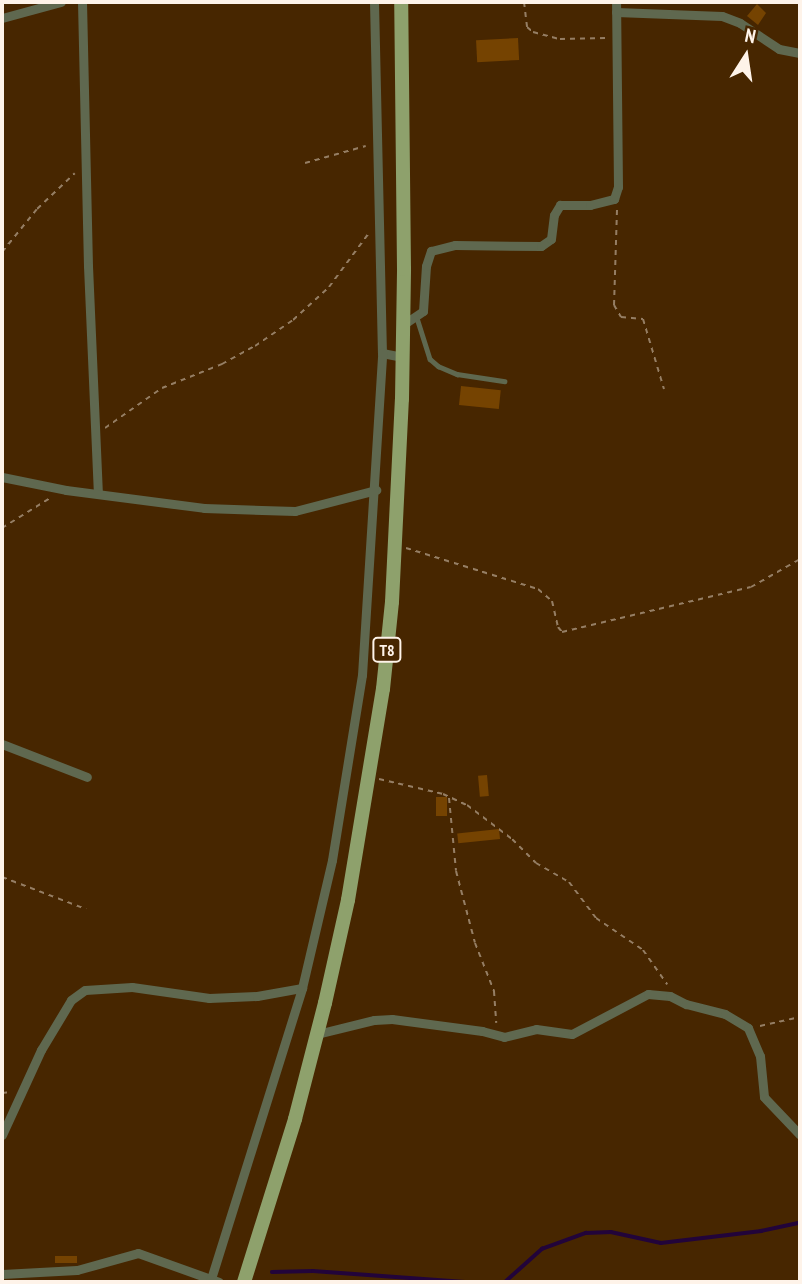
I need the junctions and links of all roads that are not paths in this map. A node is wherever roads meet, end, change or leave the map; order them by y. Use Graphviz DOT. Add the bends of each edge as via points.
graph roads {
  1 [pos="61,2"];
  2 [pos="82,2"];
  3 [pos="374,2"];
  4 [pos="401,2"];
  5 [pos="616,2"];
  6 [pos="616,12"];
  7 [pos="2,18"];
  8 [pos="800,53"];
  9 [pos="410,321"];
  10 [pos="382,353"];
  11 [pos="403,357"];
  12 [pos="504,381"];
  13 [pos="2,477"];
  14 [pos="376,490"];
  15 [pos="98,494"];
  16 [pos="2,744"];
  17 [pos="88,777"];
  18 [pos="302,988"];
  19 [pos="317,1034"];
  20 [pos="2,1135"];
  21 [pos="800,1135"];
  22 [pos="2,1274"];
  23 [pos="58,1277"];
  24 [pos="214,1281"];
  25 [pos="244,1282"];
  1 -- 7 [label="street"];
  2 -- 15 [label="street"];
  3 -- 10 [label="street"];
  4 -- 9 [label="main road, T8"];
  5 -- 6 [label="street"];
  6 -- 8 [label="street" via="722,16 779,49"];
  6 -- 9 [label="street" via="618,190 614,199 560,205 551,239 541,246 455,245 431,251 423,311"];
  9 -- 11 [label="main road, T8"];
  9 -- 12 [label="lane" via="438,366 457,374"];
  10 -- 11 [label="street"];
  10 -- 14 [label="street"];
  11 -- 19 [label="main road, T8" via="383,689 348,900"];
  13 -- 15 [label="street"];
  14 -- 15 [label="street" via="295,511 204,508"];
  14 -- 18 [label="street" via="362,675 332,860"];
  16 -- 17 [label="street"];
  18 -- 20 [label="street" via="209,998 132,987 85,990 71,1000 41,1050"];
  18 -- 24 [label="street"];
  19 -- 21 [label="street" via="392,1019 509,1037 536,1029 572,1034 648,994 670,996 726,1014 748,1028 760,1056 764,1097"];
  19 -- 25 [label="main road, T8"];
  22 -- 23 [label="street"];
  23 -- 24 [label="street" via="138,1252"];
}
